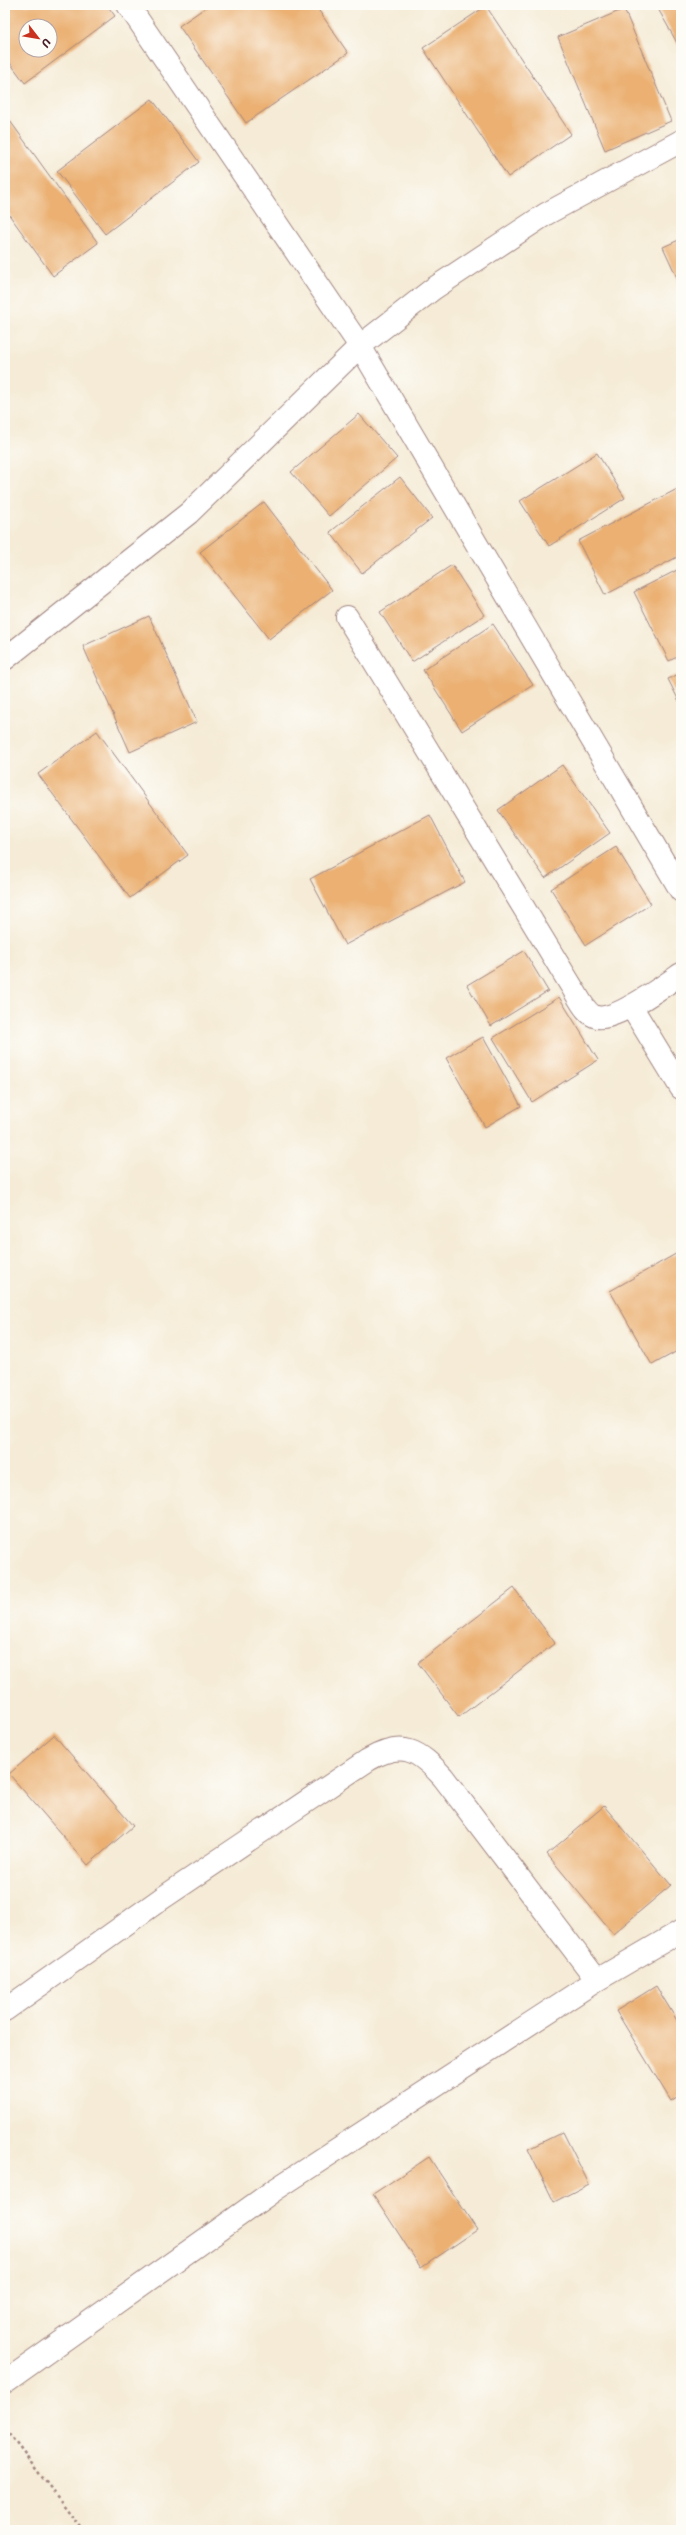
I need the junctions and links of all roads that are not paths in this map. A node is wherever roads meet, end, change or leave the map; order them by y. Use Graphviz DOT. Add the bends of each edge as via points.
graph roads {
  1 [pos="128,5"];
  2 [pos="681,142"];
  3 [pos="360,346"];
  4 [pos="347,617"];
  5 [pos="5,658"];
  6 [pos="681,891"];
  7 [pos="681,974"];
  8 [pos="631,1006"];
  9 [pos="681,1088"];
  10 [pos="681,1931"];
  11 [pos="597,1980"];
  12 [pos="5,2010"];
  13 [pos="5,2382"];
  1 -- 3 [label="street"];
  2 -- 3 [label="street" via="546,214 433,289"];
  3 -- 5 [label="street" via="189,513"];
  3 -- 6 [label="street"];
  4 -- 8 [label="street" via="586,1009 596,1017 606,1016"];
  7 -- 8 [label="street"];
  8 -- 9 [label="street"];
  10 -- 11 [label="street"];
  11 -- 12 [label="street" via="443,1777 429,1762 410,1750 399,1749 384,1750 368,1760 160,1899"];
  11 -- 13 [label="street" via="276,2189"];
}
